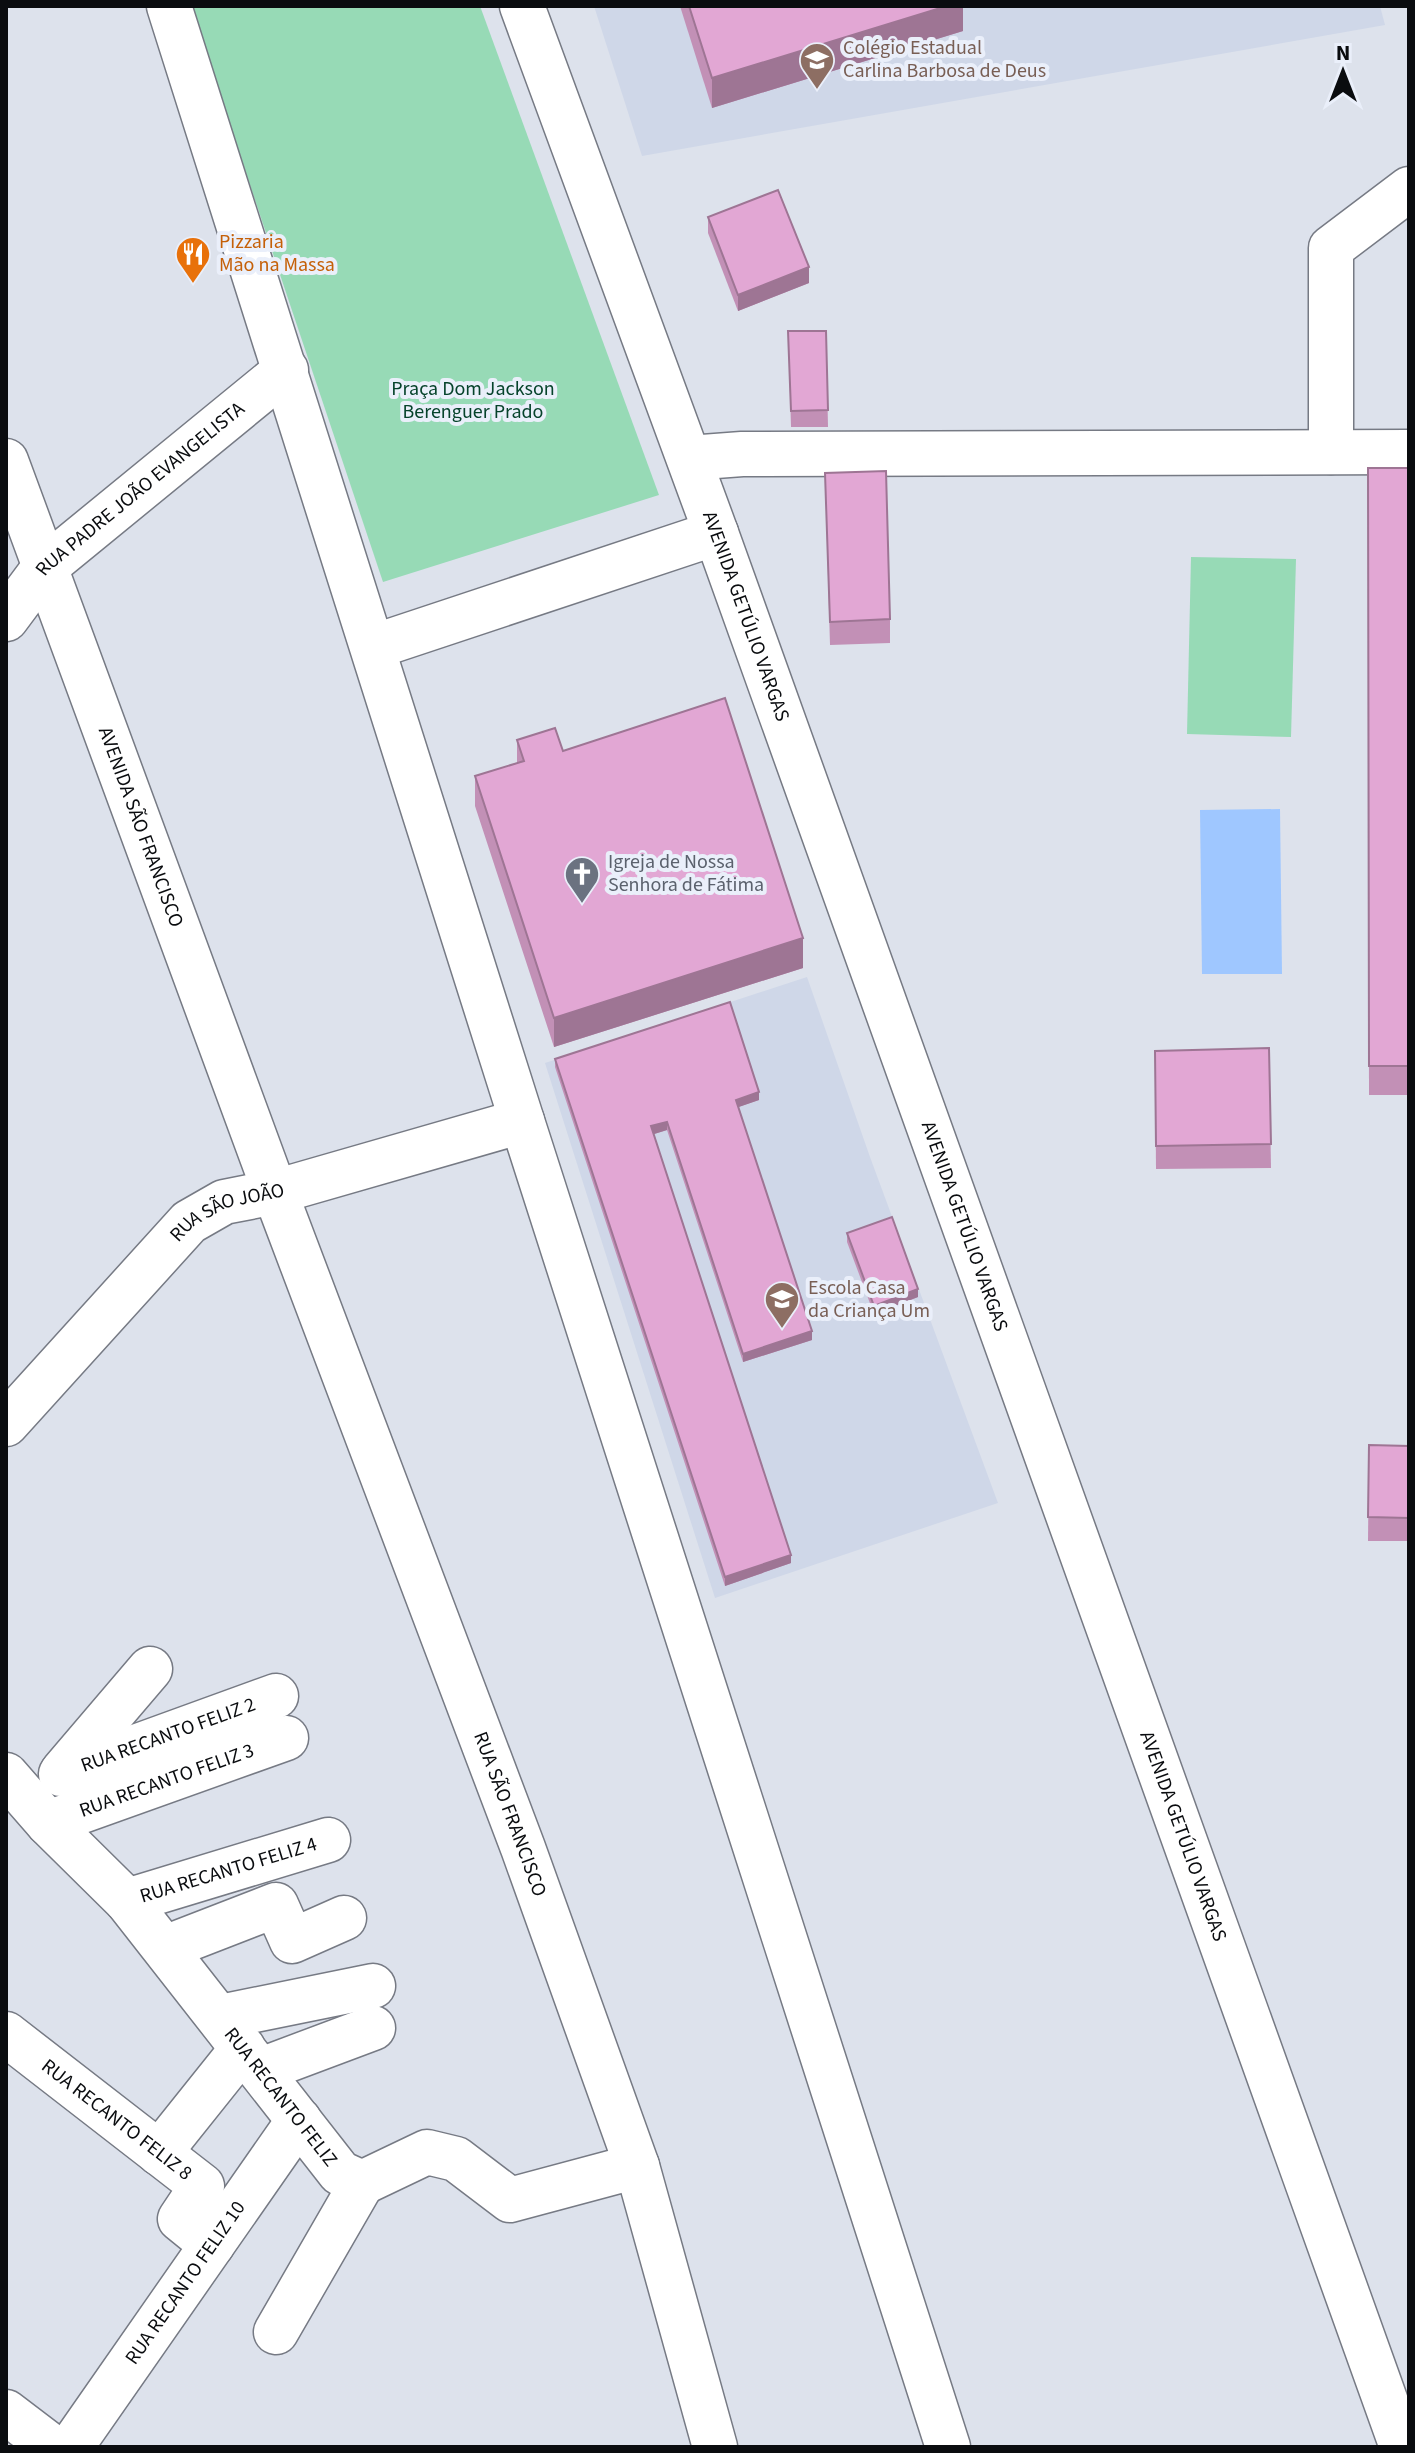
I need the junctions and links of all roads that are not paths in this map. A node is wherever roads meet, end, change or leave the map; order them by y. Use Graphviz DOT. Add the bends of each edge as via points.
graph roads {
  1 [pos="169,6"];
  2 [pos="522,6"];
  3 [pos="1409,189"];
  4 [pos="286,370"];
  5 [pos="1331,452"];
  6 [pos="1409,452"];
  7 [pos="689,458"];
  8 [pos="6,461"];
  9 [pos="716,533"];
  10 [pos="44,568"];
  11 [pos="6,619"];
  12 [pos="373,647"];
  13 [pos="522,1121"];
  14 [pos="275,1192"];
  15 [pos="6,1424"];
  16 [pos="150,1669"];
  17 [pos="276,1696"];
  18 [pos="286,1738"];
  19 [pos="29,1797"];
  20 [pos="328,1840"];
  21 [pos="127,1901"];
  22 [pos="344,1918"];
  23 [pos="165,1948"];
  24 [pos="6,2034"];
  25 [pos="241,2045"];
  26 [pos="299,2120"];
  27 [pos="159,2153"];
  28 [pos="637,2166"];
  29 [pos="362,2183"];
  30 [pos="212,2245"];
  31 [pos="276,2332"];
  32 [pos="6,2412"];
  33 [pos="52,2447"];
  34 [pos="71,2447"];
  35 [pos="715,2447"];
  36 [pos="948,2447"];
  37 [pos="1402,2447"];
  1 -- 4 [label="street"];
  2 -- 7 [label="street, AVENIDA GETÚLIO VARGAS"];
  3 -- 5 [label="street" via="1331,248"];
  4 -- 10 [label="street, RUA PADRE JOÃO EVANGELISTA"];
  4 -- 12 [label="street"];
  5 -- 6 [label="street"];
  5 -- 7 [label="street"];
  7 -- 9 [label="street, AVENIDA GETÚLIO VARGAS"];
  8 -- 10 [label="street, AVENIDA SÃO FRANCISCO"];
  9 -- 12 [label="street"];
  9 -- 37 [label="street, AVENIDA GETÚLIO VARGAS"];
  10 -- 11 [label="street, RUA PADRE JOÃO EVANGELISTA"];
  10 -- 14 [label="street, AVENIDA SÃO FRANCISCO"];
  12 -- 13 [label="street"];
  13 -- 14 [label="street, RUA SÃO JOÃO"];
  13 -- 36 [label="street"];
  14 -- 15 [label="street, RUA SÃO JOÃO" via="224,1202 189,1222"];
  14 -- 28 [label="street, RUA SÃO FRANCISCO"];
  16 -- 19 [label="street"];
  17 -- 19 [label="street, RUA RECANTO FELIZ 2"];
  18 -- 19 [label="street, RUA RECANTO FELIZ 3"];
  19 -- 21 [label="street, RUA RECANTO FELIZ"];
  20 -- 21 [label="street, RUA RECANTO FELIZ 4"];
  21 -- 23 [label="street, RUA RECANTO FELIZ"];
  22 -- 23 [label="street" via="292,1941 276,1905"];
  23 -- 25 [label="street, RUA RECANTO FELIZ"];
  24 -- 27 [label="street, RUA RECANTO FELIZ 8"];
  25 -- 25 [label="street" via="373,2007"];
  25 -- 26 [label="street, RUA RECANTO FELIZ"];
  25 -- 27 [label="street"];
  26 -- 29 [label="street, RUA RECANTO FELIZ" via="340,2173"];
  26 -- 30 [label="street, RUA RECANTO FELIZ 10"];
  27 -- 30 [label="street, RUA RECANTO FELIZ 8" via="202,2186 180,2219"];
  28 -- 29 [label="street" via="510,2200 456,2159 427,2152"];
  28 -- 35 [label="street, RUA SÃO FRANCISCO"];
  29 -- 31 [label="street"];
  30 -- 34 [label="street, RUA RECANTO FELIZ 10"];
  32 -- 33 [label="street"];
}
